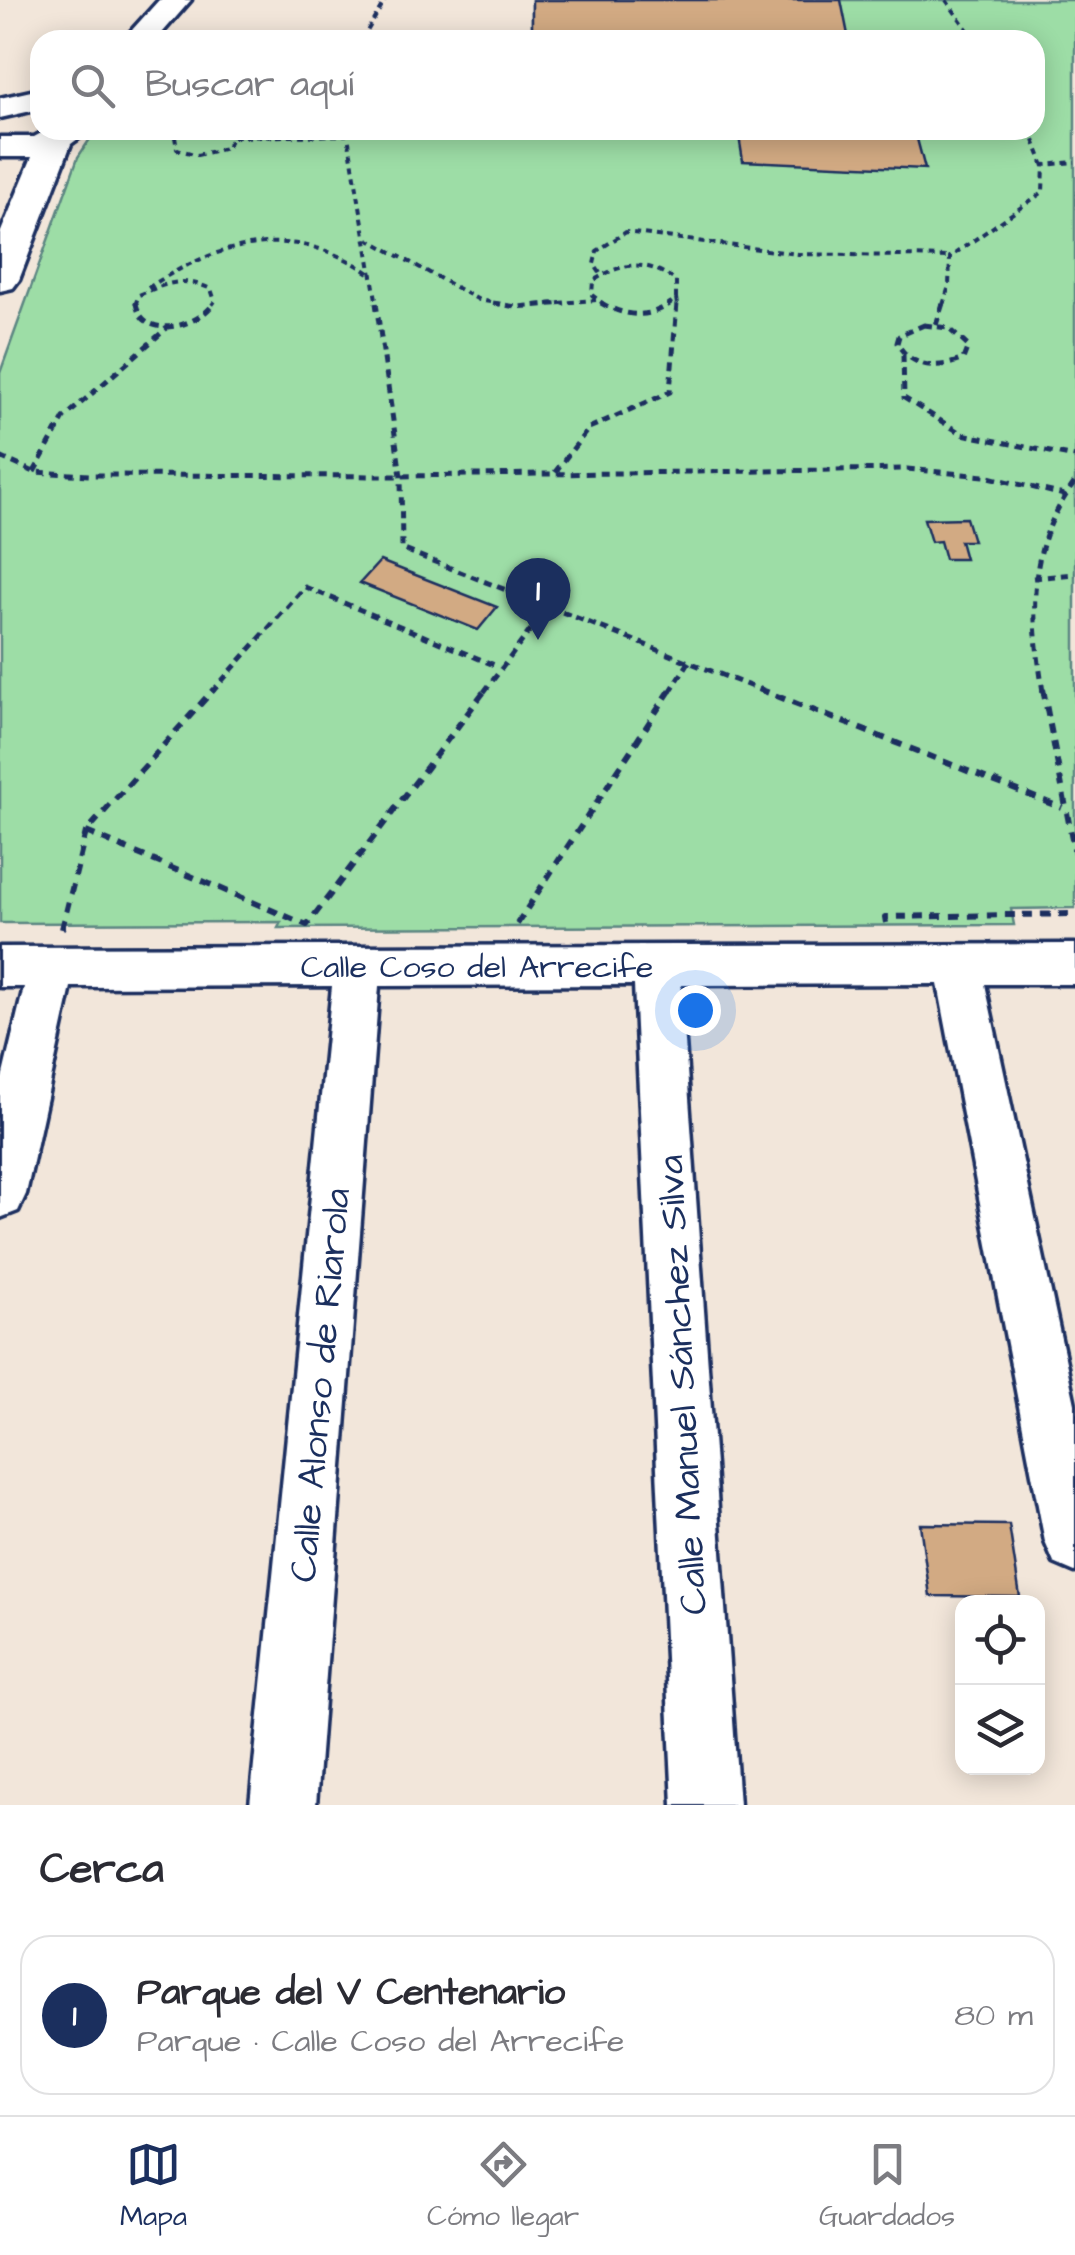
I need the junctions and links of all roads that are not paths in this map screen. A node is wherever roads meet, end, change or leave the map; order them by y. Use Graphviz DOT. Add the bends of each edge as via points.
graph roads {
  1 [pos="176,0"];
  2 [pos="149,30"];
  3 [pos="53,140"];
  4 [pos="62,140"];
  5 [pos="0,147"];
  6 [pos="0,280"];
  7 [pos="341,945"];
  8 [pos="957,964"];
  9 [pos="1075,964"];
  10 [pos="656,966"];
  11 [pos="0,967"];
  12 [pos="52,968"];
  13 [pos="0,1194"];
  14 [pos="1075,1542"];
  15 [pos="282,1805"];
  16 [pos="706,1805"];
  1 -- 2 [label="street"];
  3 -- 5 [label="street" via="28,149"];
  4 -- 6 [label="street"];
  7 -- 10 [label="street, Calle Coso del Arrecife"];
  7 -- 12 [label="street, Calle Coso del Arrecife"];
  7 -- 15 [label="street, Calle Alonso de Riarola"];
  8 -- 9 [label="street, Calle Coso del Arrecife"];
  8 -- 10 [label="street, Calle Coso del Arrecife"];
  8 -- 14 [label="street"];
  10 -- 16 [label="street, Calle Manuel Sánchez Silva"];
  11 -- 12 [label="street, Calle Coso del Arrecife"];
  12 -- 13 [label="street"];
}
